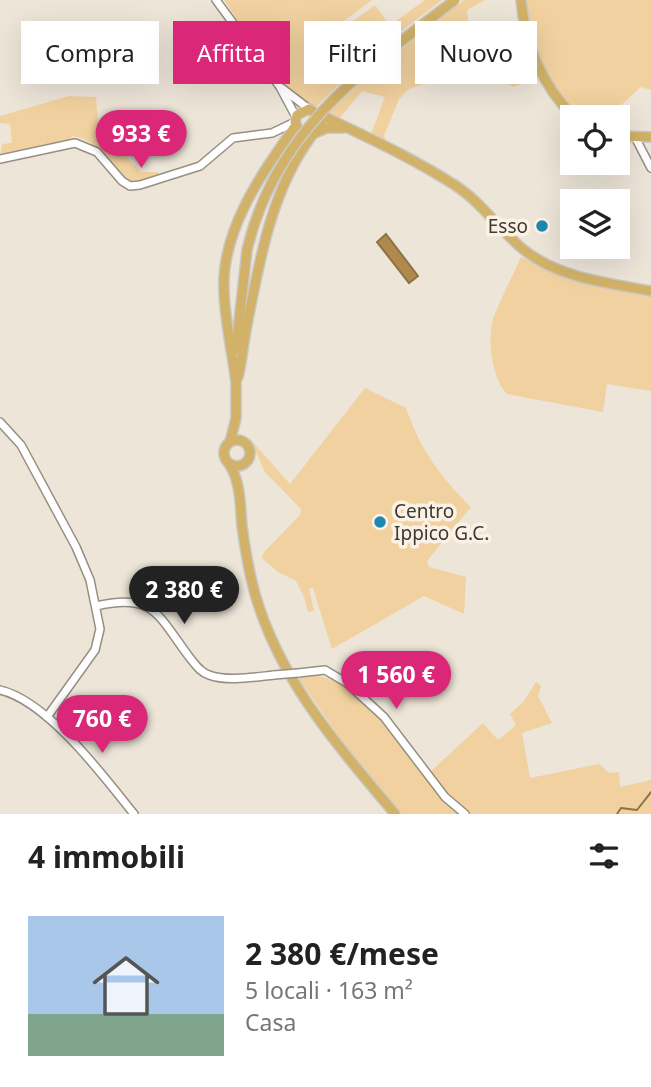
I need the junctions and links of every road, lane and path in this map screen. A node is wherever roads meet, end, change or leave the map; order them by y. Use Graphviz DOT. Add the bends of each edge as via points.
graph roads {
  1 [pos="216,0"];
  2 [pos="455,0"];
  3 [pos="521,0"];
  4 [pos="280,87"];
  5 [pos="564,105"];
  6 [pos="309,109"];
  7 [pos="319,114"];
  8 [pos="296,122"];
  9 [pos="349,129"];
  10 [pos="316,132"];
  11 [pos="630,137"];
  12 [pos="635,137"];
  13 [pos="651,137"];
  14 [pos="0,159"];
  15 [pos="651,168"];
  16 [pos="651,291"];
  17 [pos="236,382"];
  18 [pos="236,418"];
  19 [pos="0,422"];
  20 [pos="230,442"];
  21 [pos="244,442"];
  22 [pos="229,464"];
  23 [pos="244,464"];
  24 [pos="239,490"];
  25 [pos="96,606"];
  26 [pos="0,690"];
  27 [pos="47,717"];
  28 [pos="134,814"];
  29 [pos="395,814"];
  30 [pos="465,814"];
  1 -- 4 [label="street"];
  2 -- 17 [label="main road, bridge" via="368,65 309,125 271,182 247,250"];
  3 -- 5 [label="main road" via="531,51"];
  4 -- 6 [label="street"];
  4 -- 8 [label="street"];
  6 -- 7 [label="main road"];
  6 -- 8 [label="main road" via="301,111"];
  7 -- 9 [label="main road"];
  7 -- 10 [label="main road"];
  8 -- 10 [label="main road" via="303,134"];
  8 -- 14 [label="street" via="272,133 233,138 200,166 140,185 122,181 97,152 75,143"];
  8 -- 17 [label="main road" via="254,190 227,261 223,290"];
  9 -- 10 [label="main road"];
  9 -- 16 [label="main road" via="455,185 537,260 603,282"];
  10 -- 17 [label="main road" via="289,170 276,206"];
  11 -- 12 [label="main road"];
  12 -- 13 [label="main road"];
  12 -- 15 [label="street"];
  17 -- 18 [label="main road"];
  18 -- 20 [label="main road"];
  18 -- 21 [label="main road"];
  19 -- 25 [label="street" via="21,445 76,547"];
  20 -- 21 [label="main road"];
  20 -- 22 [label="main road" via="224,453"];
  21 -- 23 [label="main road" via="250,451"];
  22 -- 23 [label="main road"];
  22 -- 24 [label="main road"];
  23 -- 24 [label="main road"];
  24 -- 29 [label="main road" via="249,571 263,621 284,667 319,721"];
  25 -- 27 [label="street" via="100,629 95,650"];
  25 -- 30 [label="street, bridge" via="126,601 147,606 207,674 229,678 325,670 348,683 384,717 445,796"];
  26 -- 27 [label="street"];
  27 -- 28 [label="street"];
}
